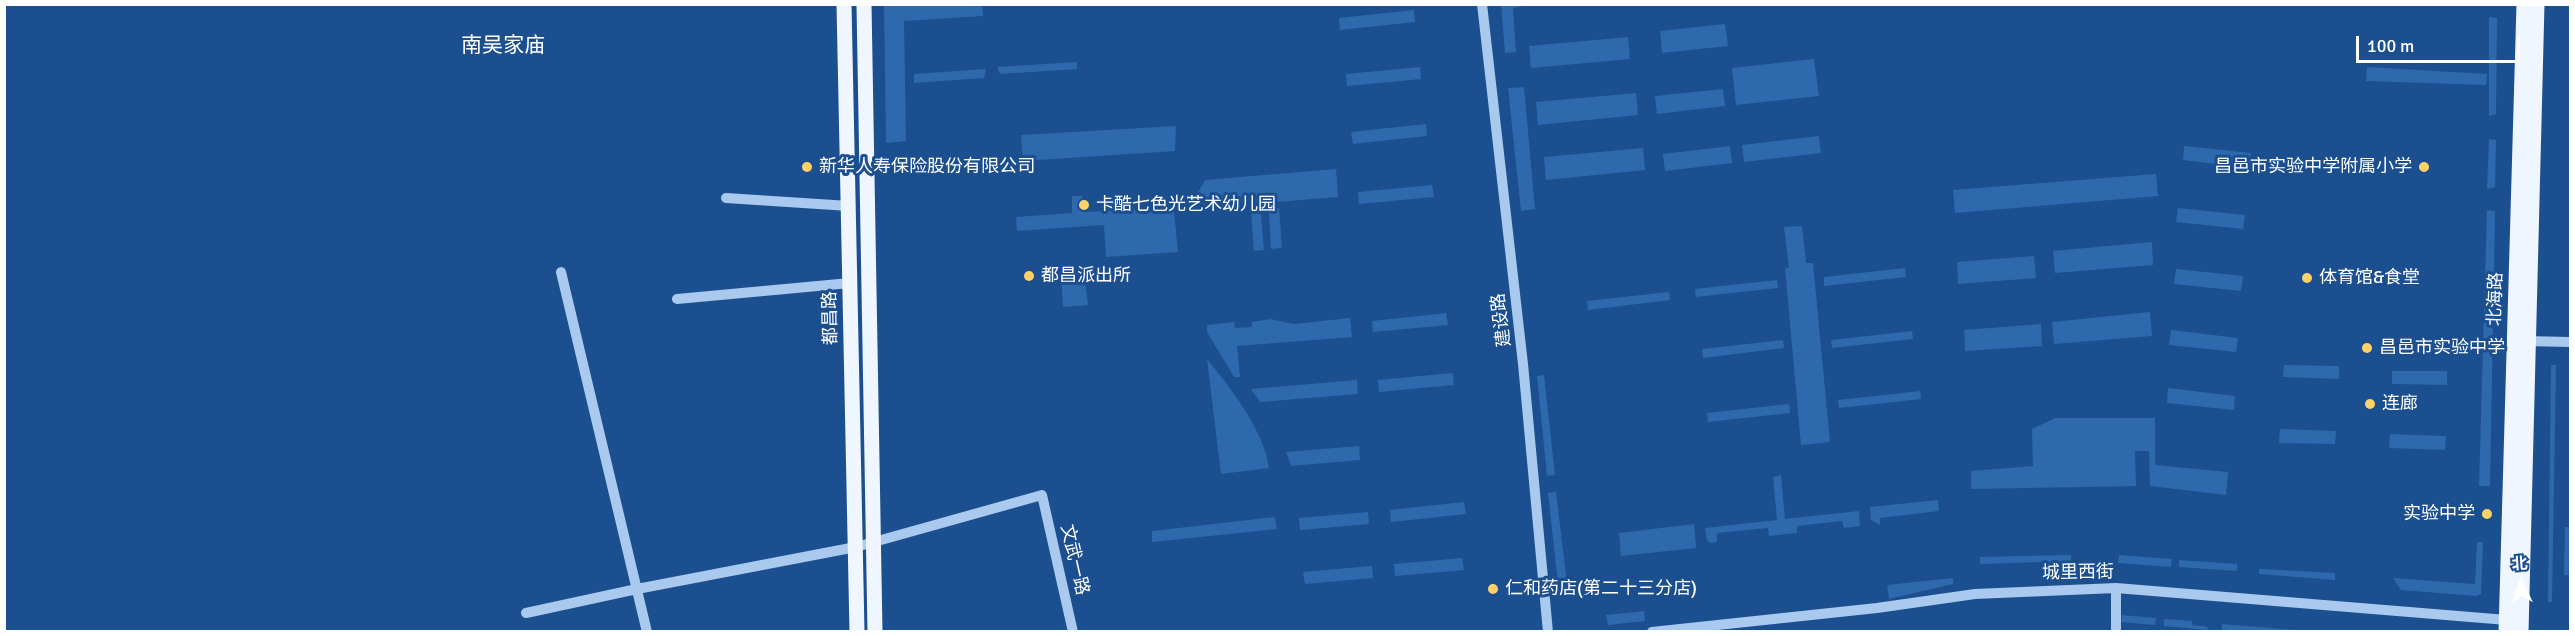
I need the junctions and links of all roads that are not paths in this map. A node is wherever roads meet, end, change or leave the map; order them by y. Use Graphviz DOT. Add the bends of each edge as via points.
graph roads {
  1 [pos="844,4"];
  2 [pos="864,4"];
  3 [pos="1482,4"];
  4 [pos="2524,4"];
  5 [pos="2537,4"];
  6 [pos="726,198"];
  7 [pos="849,206"];
  8 [pos="561,272"];
  9 [pos="850,283"];
  10 [pos="677,299"];
  11 [pos="2521,341"];
  12 [pos="2571,342"];
  13 [pos="873,540"];
  14 [pos="856,547"];
  15 [pos="2116,588"];
  16 [pos="637,589"];
  17 [pos="526,614"];
  18 [pos="2506,626"];
  19 [pos="2521,631"];
  20 [pos="646,632"];
  21 [pos="857,632"];
  22 [pos="875,632"];
  23 [pos="1073,632"];
  24 [pos="1548,632"];
  25 [pos="1652,632"];
  26 [pos="2116,632"];
  1 -- 7 [label="main road, 都昌路"];
  2 -- 13 [label="main road"];
  3 -- 24 [label="street, 建设路" via="1523,364"];
  4 -- 11 [label="main road, 北海路"];
  5 -- 11 [label="main road, 北海路"];
  6 -- 7 [label="street"];
  7 -- 9 [label="main road, 都昌路"];
  8 -- 16 [label="street"];
  9 -- 10 [label="street"];
  9 -- 14 [label="main road, 都昌路"];
  11 -- 12 [label="street"];
  11 -- 18 [label="main road, 北海路"];
  11 -- 19 [label="main road, 北海路"];
  13 -- 14 [label="street"];
  13 -- 22 [label="main road"];
  13 -- 23 [label="street, 文武一路" via="1042,495"];
  14 -- 16 [label="street"];
  14 -- 21 [label="main road, 都昌路"];
  15 -- 18 [label="street, 城里西街"];
  15 -- 25 [label="street, 城里西街" via="1975,594"];
  15 -- 26 [label="street"];
  16 -- 17 [label="street"];
  16 -- 20 [label="street"];
}
